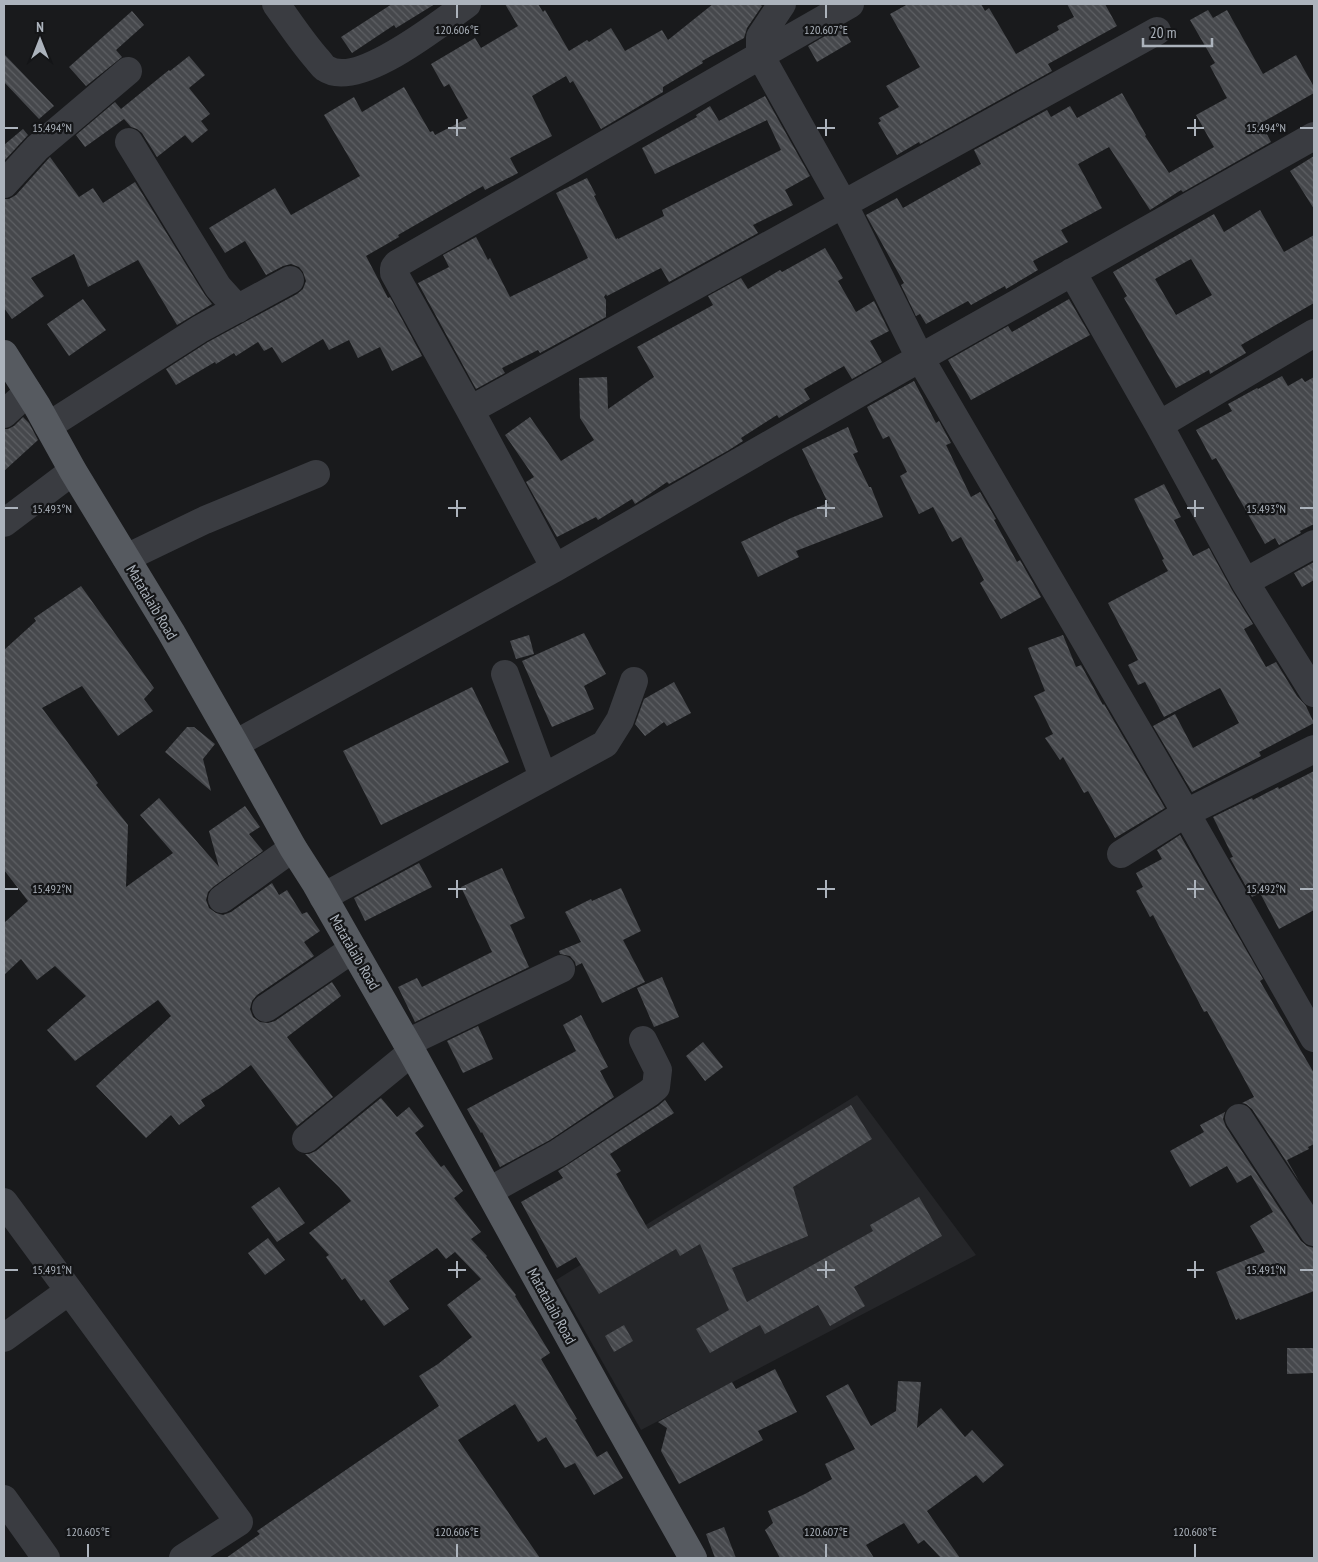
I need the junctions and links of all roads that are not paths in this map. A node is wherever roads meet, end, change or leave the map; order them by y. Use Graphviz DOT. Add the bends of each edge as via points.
graph roads {
  1 [pos="276,4"];
  2 [pos="467,4"];
  3 [pos="782,4"];
  4 [pos="850,4"];
  5 [pos="1157,31"];
  6 [pos="760,55"];
  7 [pos="128,70"];
  8 [pos="1314,136"];
  9 [pos="129,142"];
  10 [pos="4,184"];
  11 [pos="844,204"];
  12 [pos="1072,272"];
  13 [pos="290,280"];
  14 [pos="238,309"];
  15 [pos="1314,333"];
  16 [pos="4,354"];
  17 [pos="920,358"];
  18 [pos="28,392"];
  19 [pos="470,410"];
  20 [pos="4,414"];
  21 [pos="1159,425"];
  22 [pos="48,426"];
  23 [pos="74,471"];
  24 [pos="316,474"];
  25 [pos="4,524"];
  26 [pos="1314,544"];
  27 [pos="126,558"];
  28 [pos="555,568"];
  29 [pos="1245,582"];
  30 [pos="505,674"];
  31 [pos="634,681"];
  32 [pos="1314,693"];
  33 [pos="235,744"];
  34 [pos="1314,749"];
  35 [pos="543,778"];
  36 [pos="1186,813"];
  37 [pos="293,848"];
  38 [pos="1121,854"];
  39 [pos="323,897"];
  40 [pos="222,899"];
  41 [pos="353,949"];
  42 [pos="561,969"];
  43 [pos="266,1008"];
  44 [pos="1314,1038"];
  45 [pos="643,1040"];
  46 [pos="409,1048"];
  47 [pos="1238,1118"];
  48 [pos="306,1139"];
  49 [pos="489,1191"];
  50 [pos="4,1202"];
  51 [pos="1314,1232"];
  52 [pos="69,1291"];
  53 [pos="4,1338"];
  54 [pos="4,1499"];
  55 [pos="46,1558"];
  56 [pos="183,1558"];
  57 [pos="693,1558"];
  1 -- 2 [label="street" via="326,69 339,72 355,71 381,61"];
  3 -- 6 [label="street" via="760,37"];
  4 -- 6 [label="street"];
  5 -- 11 [label="street"];
  6 -- 11 [label="street"];
  6 -- 19 [label="street" via="397,264 394,273"];
  7 -- 10 [label="street" via="37,148"];
  8 -- 12 [label="street"];
  9 -- 14 [label="street" via="218,287"];
  11 -- 17 [label="street"];
  11 -- 19 [label="street"];
  12 -- 17 [label="street"];
  12 -- 21 [label="street"];
  13 -- 14 [label="street"];
  14 -- 22 [label="street" via="200,329"];
  15 -- 21 [label="street"];
  16 -- 18 [label="main road, Matatalaib Road"];
  17 -- 28 [label="street"];
  17 -- 36 [label="street"];
  18 -- 20 [label="street"];
  18 -- 22 [label="main road, Matatalaib Road"];
  19 -- 28 [label="street"];
  21 -- 29 [label="street"];
  22 -- 23 [label="main road, Matatalaib Road"];
  23 -- 25 [label="street"];
  23 -- 27 [label="main road, Matatalaib Road"];
  24 -- 27 [label="street" via="205,520"];
  26 -- 29 [label="street"];
  27 -- 33 [label="main road, Matatalaib Road"];
  28 -- 33 [label="street"];
  29 -- 32 [label="street"];
  30 -- 35 [label="street"];
  31 -- 35 [label="street" via="620,720 605,744"];
  33 -- 37 [label="main road, Matatalaib Road"];
  34 -- 36 [label="street"];
  35 -- 39 [label="street"];
  36 -- 38 [label="street"];
  36 -- 44 [label="street"];
  37 -- 39 [label="main road, Matatalaib Road"];
  37 -- 40 [label="street"];
  39 -- 41 [label="main road, Matatalaib Road"];
  41 -- 43 [label="street"];
  41 -- 46 [label="main road, Matatalaib Road"];
  42 -- 46 [label="street"];
  45 -- 49 [label="street" via="658,1070 656,1087 558,1153"];
  46 -- 48 [label="street"];
  46 -- 49 [label="main road, Matatalaib Road"];
  47 -- 51 [label="street"];
  49 -- 57 [label="main road, Matatalaib Road"];
  50 -- 52 [label="street"];
  52 -- 53 [label="street"];
  52 -- 56 [label="street" via="239,1522"];
  54 -- 55 [label="street"];
}
